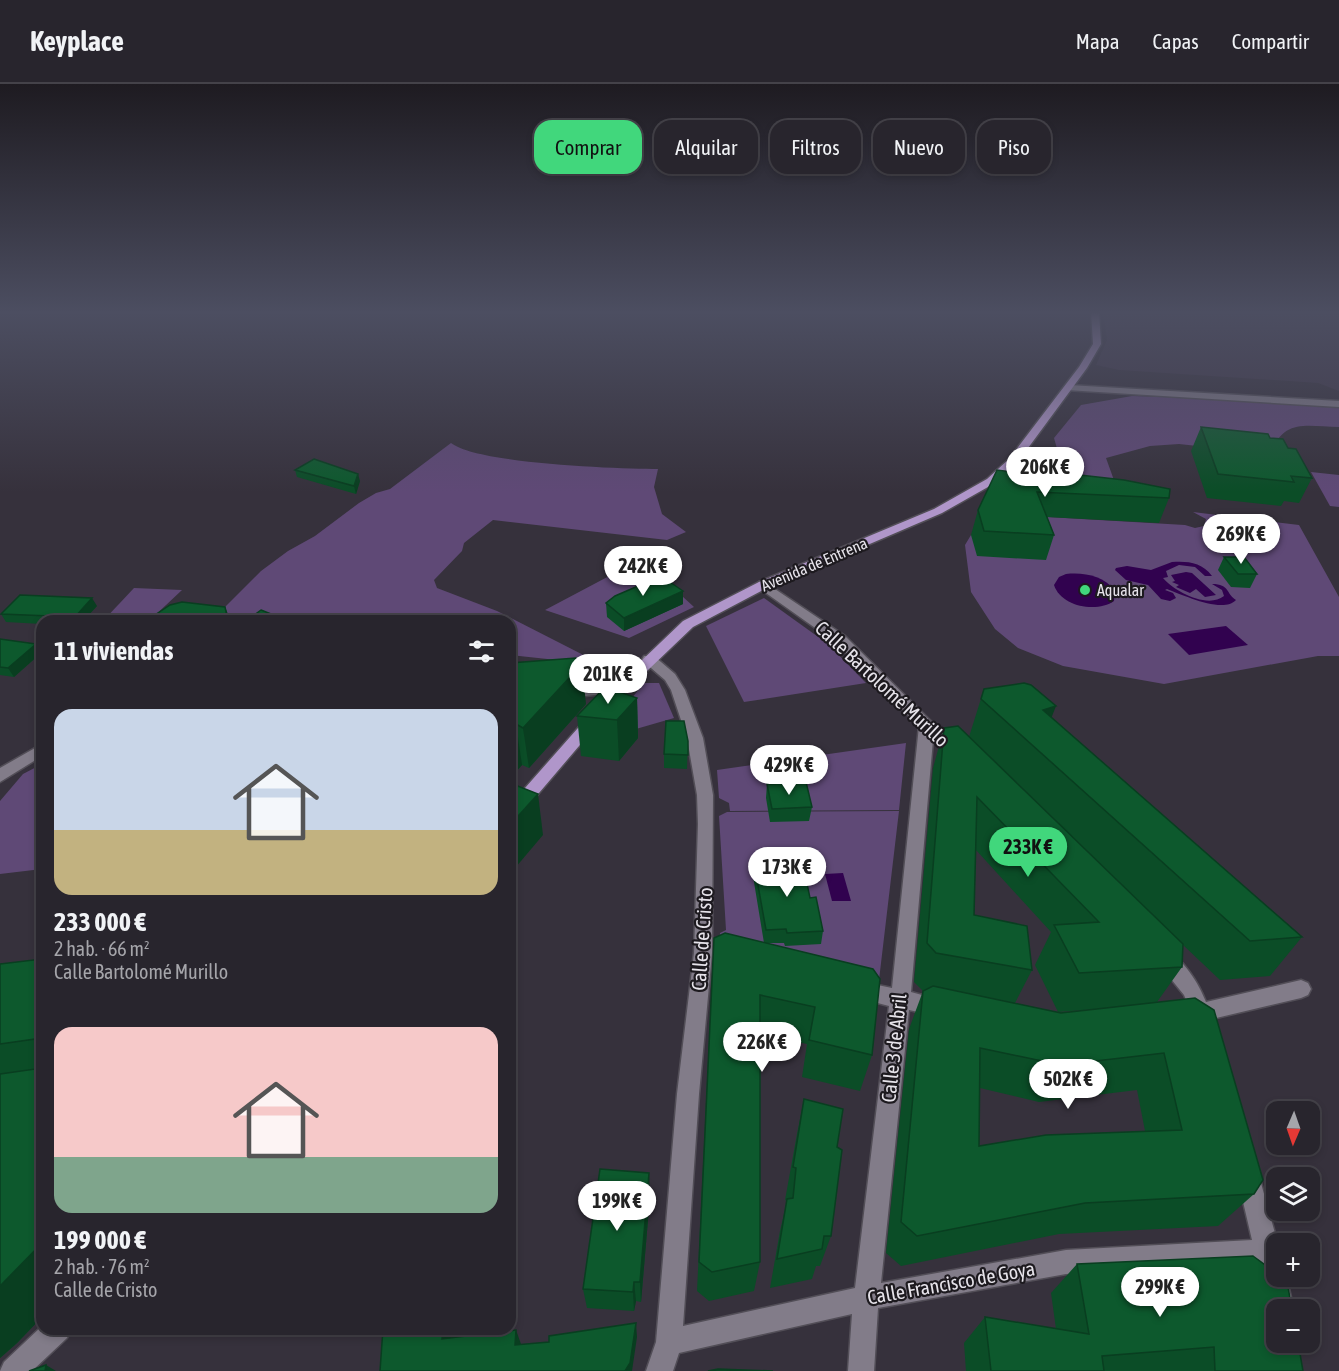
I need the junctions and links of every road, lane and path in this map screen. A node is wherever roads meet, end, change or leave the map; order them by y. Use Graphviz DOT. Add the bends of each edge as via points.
graph roads {
  1 [pos="1079,372"];
  2 [pos="1069,388"];
  3 [pos="1339,404"];
  4 [pos="763,585"];
  5 [pos="649,659"];
  6 [pos="620,689"];
  7 [pos="545,694"];
  8 [pos="927,725"];
  9 [pos="36,753"];
  10 [pos="968,765"];
  11 [pos="0,776"];
  12 [pos="516,809"];
  13 [pos="1155,949"];
  14 [pos="841,986"];
  15 [pos="1301,989"];
  16 [pos="900,1000"];
  17 [pos="951,1010"];
  18 [pos="1169,1016"];
  19 [pos="1205,1022"];
  20 [pos="1244,1163"];
  21 [pos="1266,1240"];
  22 [pos="1266,1251"];
  23 [pos="866,1298"];
  24 [pos="52,1335"];
  25 [pos="669,1342"];
  26 [pos="14,1371"];
  27 [pos="659,1371"];
  28 [pos="861,1371"];
  1 -- 2 [label="main road, Avenida de Entrena"];
  2 -- 3 [label="street"];
  2 -- 4 [label="main road, Avenida de Entrena" via="1013,461 969,496"];
  4 -- 5 [label="main road, Avenida de Entrena" via="688,624"];
  4 -- 8 [label="street, Calle Bartolomé Murillo" via="840,639"];
  5 -- 6 [label="main road, Avenida de Entrena"];
  5 -- 25 [label="street, Calle de Cristo" via="670,677 678,690 695,738 706,824 712,955 688,1094"];
  6 -- 7 [label="street"];
  6 -- 12 [label="main road, Avenida de Entrena"];
  8 -- 10 [label="street, Calle Bartolomé Murillo"];
  8 -- 16 [label="street, Calle 3 de Abril"];
  9 -- 11 [label="street"];
  13 -- 19 [label="street" via="1191,989"];
  14 -- 16 [label="street"];
  15 -- 19 [label="street"];
  16 -- 17 [label="street"];
  16 -- 23 [label="street, Calle 3 de Abril"];
  18 -- 19 [label="street"];
  20 -- 21 [label="street"];
  22 -- 23 [label="street, Calle Francisco de Goya" via="1066,1262"];
  23 -- 25 [label="street, Calle Francisco de Goya"];
  23 -- 28 [label="street, Calle 3 de Abril"];
  24 -- 26 [label="street"];
  25 -- 27 [label="street"];
}
